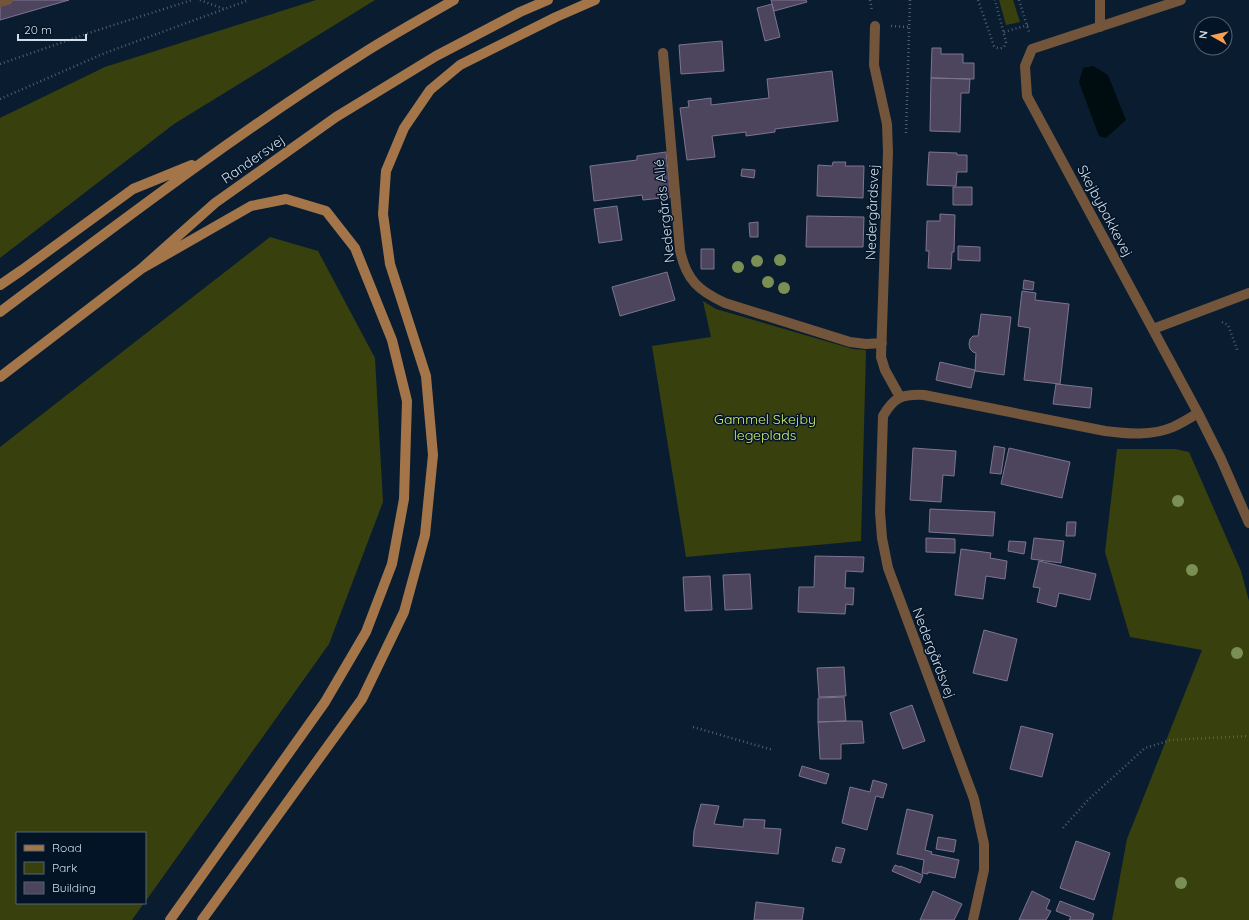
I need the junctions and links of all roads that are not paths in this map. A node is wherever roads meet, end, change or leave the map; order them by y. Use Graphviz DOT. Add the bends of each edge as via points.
graph roads {
  1 [pos="8,0"];
  2 [pos="454,0"];
  3 [pos="548,0"];
  4 [pos="596,0"];
  5 [pos="1100,0"];
  6 [pos="1181,0"];
  7 [pos="0,2"];
  8 [pos="875,26"];
  9 [pos="1100,27"];
  10 [pos="663,53"];
  11 [pos="209,158"];
  12 [pos="140,269"];
  13 [pos="0,285"];
  14 [pos="1249,293"];
  15 [pos="0,312"];
  16 [pos="1153,329"];
  17 [pos="882,343"];
  18 [pos="0,377"];
  19 [pos="900,397"];
  20 [pos="1198,413"];
  21 [pos="1249,524"];
  22 [pos="170,920"];
  23 [pos="202,920"];
  24 [pos="973,920"];
  1 -- 7 [label="street"];
  2 -- 11 [label="main road, Randersvej" via="363,54"];
  3 -- 12 [label="main road, Randersvej" via="436,56 336,117 215,203"];
  4 -- 23 [label="main road" via="460,65 430,90 404,128 386,171 383,214 390,264 426,376 433,455 425,535 404,612 362,699"];
  5 -- 9 [label="street"];
  6 -- 9 [label="street"];
  8 -- 17 [label="street, Nedergårdsvej" via="874,65 887,124 888,152"];
  9 -- 16 [label="street, Skejbybakkevej" via="1032,49 1025,66 1027,96"];
  10 -- 17 [label="street, Nedergårds Allé" via="680,250 688,274 712,297 726,303 850,342"];
  11 -- 13 [label="main road" via="133,189"];
  11 -- 15 [label="main road, Randersvej" via="143,204"];
  12 -- 18 [label="main road, Randersvej"];
  12 -- 22 [label="main road" via="251,206 286,199 326,211 355,248 392,340 407,401 404,499 392,564 366,632 325,702"];
  14 -- 16 [label="street"];
  16 -- 20 [label="street, Skejbybakkevej"];
  17 -- 19 [label="street, Nedergårdsvej" via="885,370"];
  19 -- 20 [label="street" via="911,394 924,395 1130,434 1155,432 1173,427"];
  19 -- 24 [label="street, Nedergårdsvej" via="890,405 884,416 880,512 882,538 888,568 974,799 984,844 984,870"];
  20 -- 21 [label="street, Skejbybakkevej"];
}
